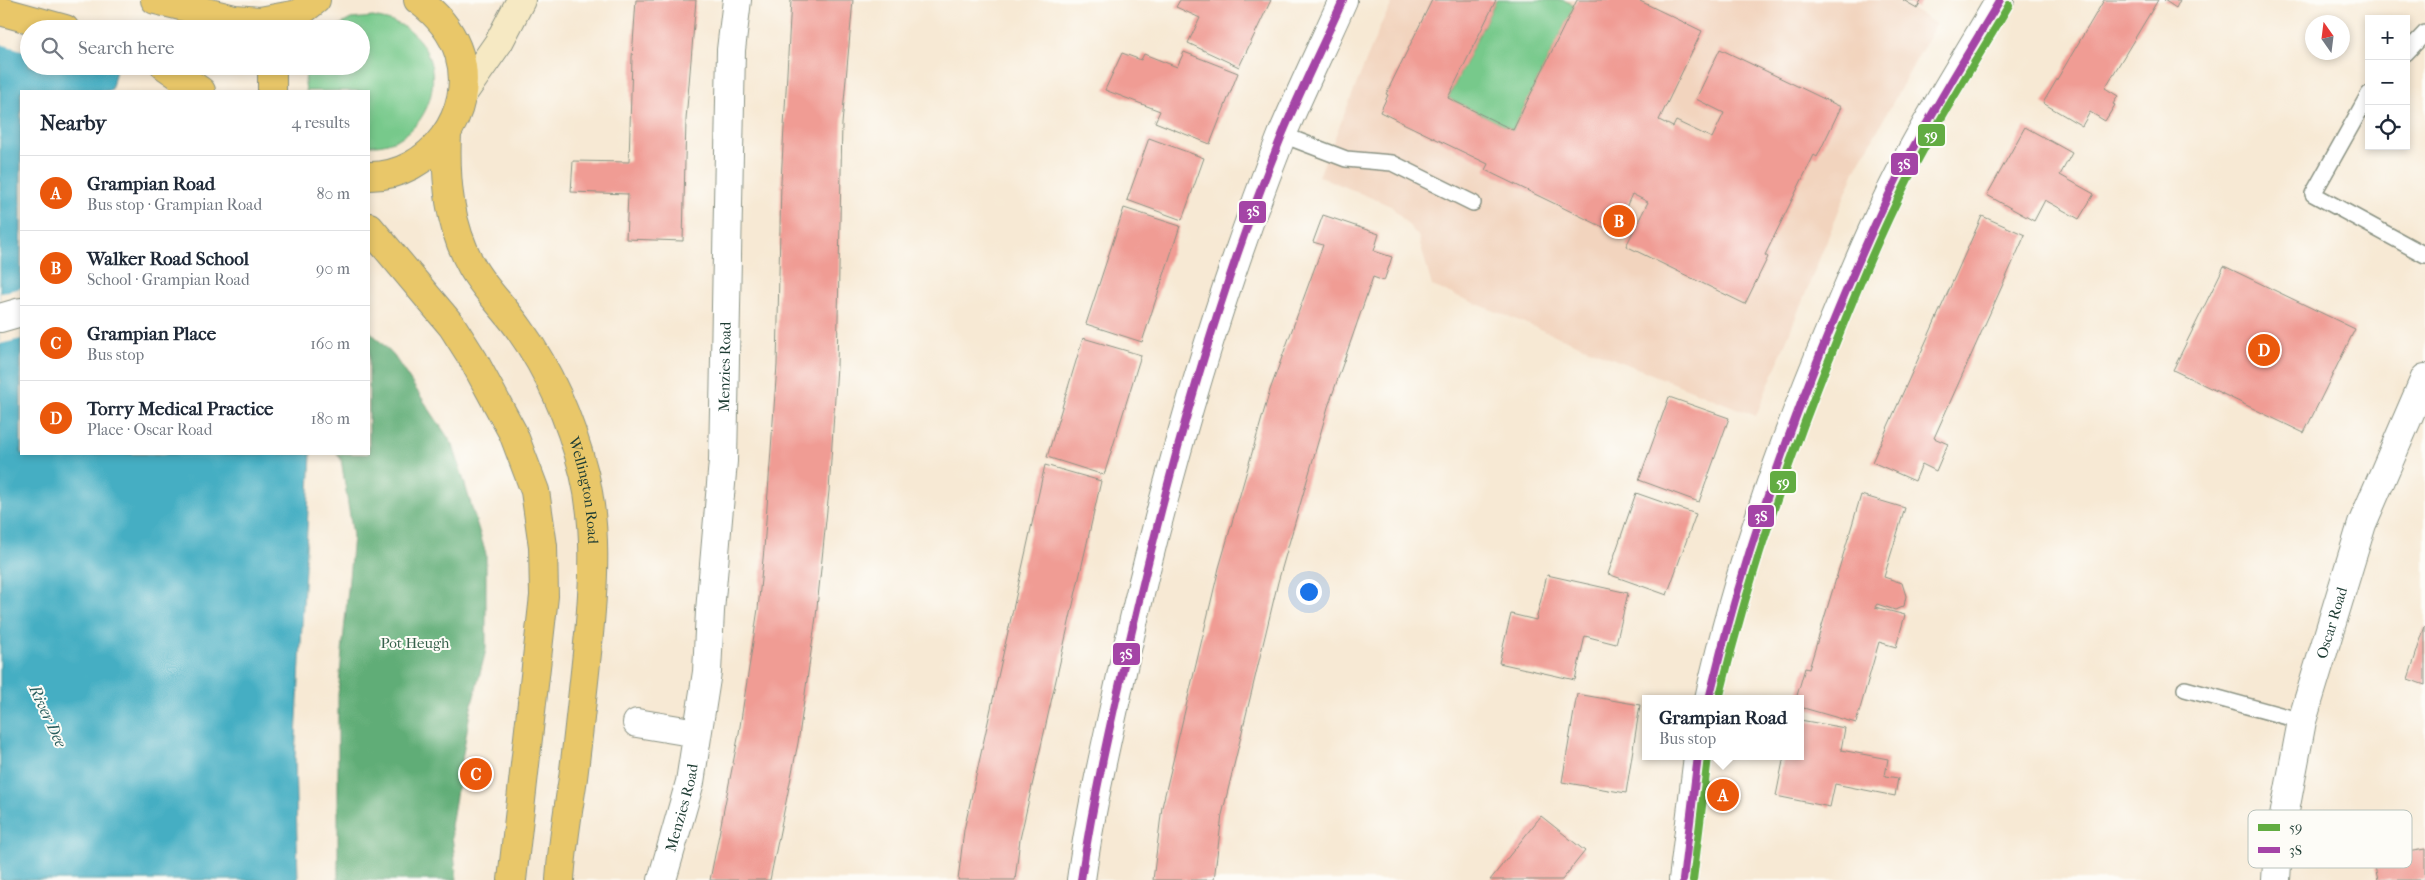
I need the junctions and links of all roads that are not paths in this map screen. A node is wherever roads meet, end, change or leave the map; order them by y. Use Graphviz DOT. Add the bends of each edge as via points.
graph roads {
  1 [pos="155,0"];
  2 [pos="418,0"];
  3 [pos="521,0"];
  4 [pos="737,0"];
  5 [pos="1342,0"];
  6 [pos="2000,0"];
  7 [pos="0,11"];
  8 [pos="301,14"];
  9 [pos="32,20"];
  10 [pos="2425,33"];
  11 [pos="2410,49"];
  12 [pos="178,75"];
  13 [pos="272,75"];
  14 [pos="199,90"];
  15 [pos="272,90"];
  16 [pos="462,95"];
  17 [pos="2365,101"];
  18 [pos="447,134"];
  19 [pos="1282,135"];
  20 [pos="370,176"];
  21 [pos="1473,204"];
  22 [pos="370,228"];
  23 [pos="2425,255"];
  24 [pos="20,312"];
  25 [pos="0,318"];
  26 [pos="2425,378"];
  27 [pos="2185,689"];
  28 [pos="1709,695"];
  29 [pos="2302,721"];
  30 [pos="637,723"];
  31 [pos="697,734"];
  32 [pos="1698,760"];
  33 [pos="2285,810"];
  34 [pos="512,880"];
  35 [pos="560,880"];
  36 [pos="662,880"];
  37 [pos="1081,880"];
  38 [pos="1683,880"];
  1 -- 8 [label="main road" via="235,19 260,20"];
  2 -- 16 [label="main road" via="451,35 459,54"];
  3 -- 16 [label="street" via="499,42"];
  4 -- 31 [label="street, Menzies Road" via="731,50 723,460 707,672"];
  5 -- 19 [label="street"];
  6 -- 28 [label="street" via="1911,152 1851,280 1801,399 1756,529 1719,649"];
  7 -- 9 [label="main road"];
  10 -- 11 [label="lane"];
  12 -- 14 [label="main road"];
  13 -- 15 [label="main road"];
  16 -- 18 [label="main road"];
  17 -- 23 [label="lane" via="2313,194"];
  18 -- 20 [label="main road" via="433,151 414,164 394,173"];
  18 -- 35 [label="main road, Wellington Road" via="447,183 450,210 458,236 472,267 520,329 561,404 584,473 590,508 594,574 582,708"];
  19 -- 21 [label="lane" via="1346,159 1392,163"];
  19 -- 37 [label="street" via="1188,412 1152,542 1099,774"];
  22 -- 34 [label="main road" via="452,326 514,433 535,491 543,546 544,596"];
  24 -- 25 [label="street"];
  26 -- 29 [label="street, Oscar Road" via="2362,524"];
  27 -- 29 [label="lane"];
  29 -- 33 [label="street, Oscar Road"];
  30 -- 31 [label="street"];
  31 -- 36 [label="street, Menzies Road" via="690,782"];
  32 -- 38 [label="street"];
}
